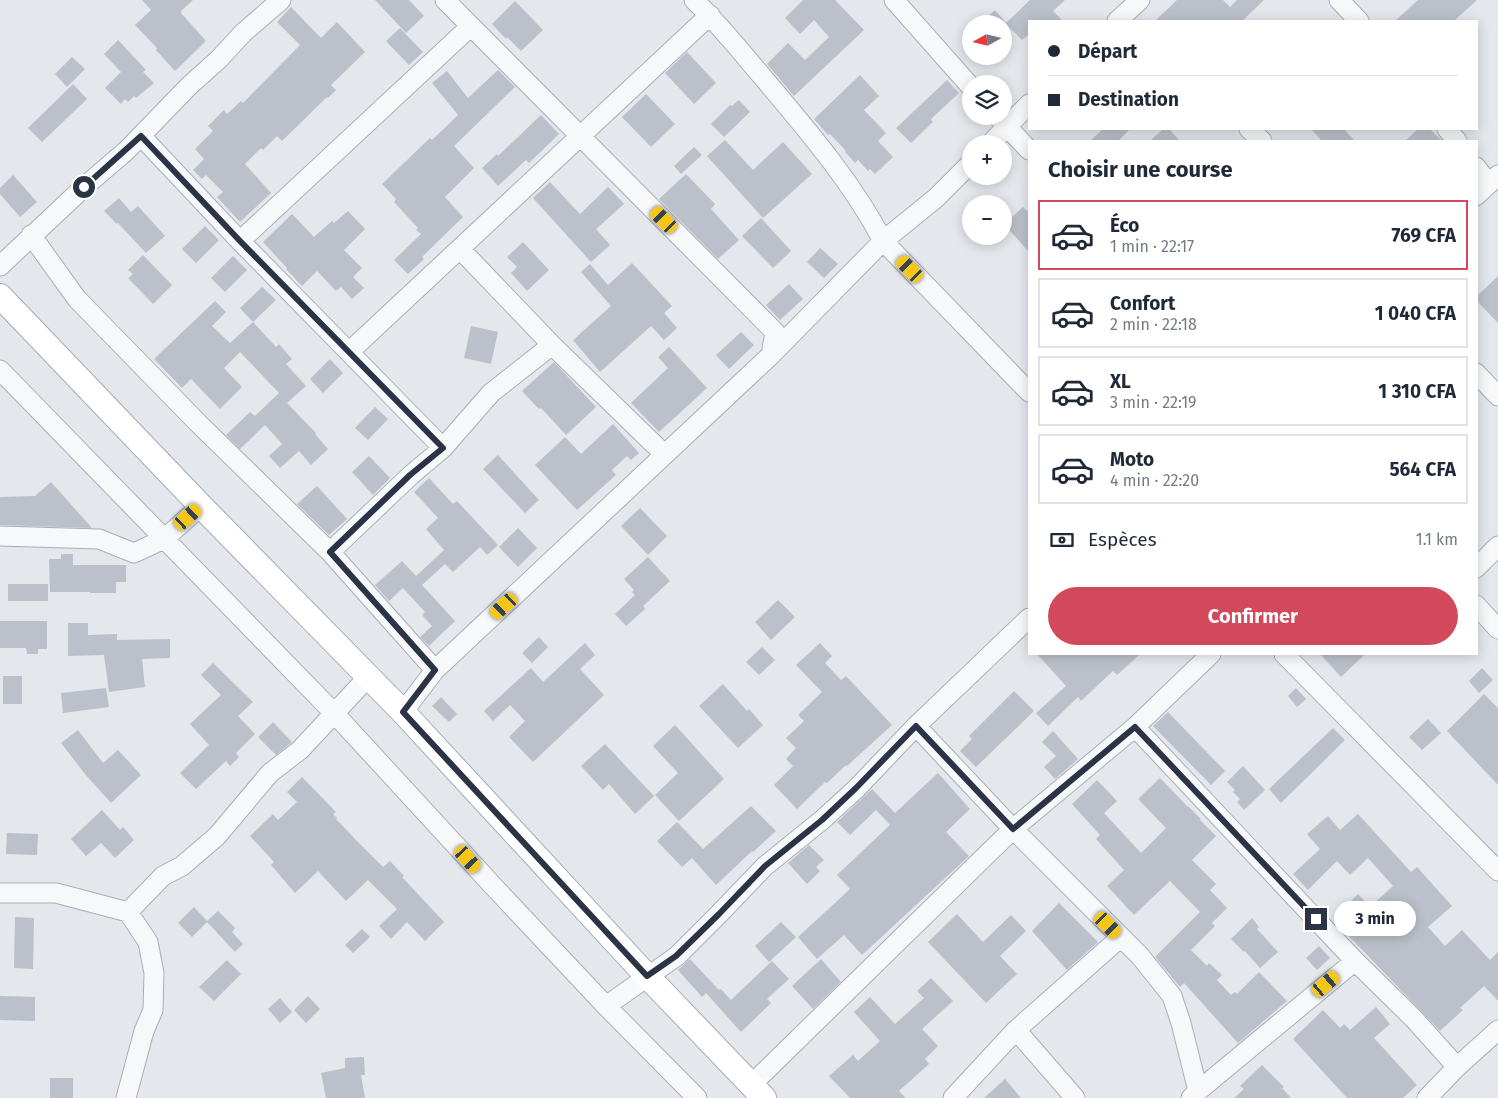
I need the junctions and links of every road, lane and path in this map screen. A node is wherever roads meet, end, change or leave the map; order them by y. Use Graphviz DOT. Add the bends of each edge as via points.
graph roads {
  1 [pos="281,0"];
  2 [pos="445,0"];
  3 [pos="694,0"];
  4 [pos="894,0"];
  5 [pos="1340,0"];
  6 [pos="710,15"];
  7 [pos="1358,20"];
  8 [pos="471,26"];
  9 [pos="962,77"];
  10 [pos="1028,105"];
  11 [pos="1012,115"];
  12 [pos="1005,125"];
  13 [pos="1250,130"];
  14 [pos="1448,130"];
  15 [pos="141,136"];
  16 [pos="580,136"];
  17 [pos="1261,140"];
  18 [pos="1456,140"];
  19 [pos="1028,149"];
  20 [pos="1478,170"];
  21 [pos="962,172"];
  22 [pos="1488,185"];
  23 [pos="31,236"];
  24 [pos="240,241"];
  25 [pos="883,241"];
  26 [pos="460,248"];
  27 [pos="0,266"];
  28 [pos="0,296"];
  29 [pos="552,344"];
  30 [pos="349,352"];
  31 [pos="771,355"];
  32 [pos="0,370"];
  33 [pos="1478,374"];
  34 [pos="1495,387"];
  35 [pos="1028,391"];
  36 [pos="443,448"];
  37 [pos="664,454"];
  38 [pos="201,506"];
  39 [pos="0,536"];
  40 [pos="164,539"];
  41 [pos="1498,546"];
  42 [pos="330,552"];
  43 [pos="1478,566"];
  44 [pos="1478,607"];
  45 [pos="1028,619"];
  46 [pos="1498,629"];
  47 [pos="1210,655"];
  48 [pos="1285,655"];
  49 [pos="435,670"];
  50 [pos="369,676"];
  51 [pos="403,712"];
  52 [pos="334,713"];
  53 [pos="916,726"];
  54 [pos="1135,727"];
  55 [pos="1013,829"];
  56 [pos="1498,871"];
  57 [pos="0,894"];
  58 [pos="128,912"];
  59 [pos="1121,937"];
  60 [pos="1355,961"];
  61 [pos="647,976"];
  62 [pos="606,1006"];
  63 [pos="1016,1030"];
  64 [pos="1498,1030"];
  65 [pos="1457,1067"];
  66 [pos="758,1091"];
  67 [pos="1195,1094"];
  68 [pos="126,1098"];
  69 [pos="697,1098"];
  70 [pos="953,1098"];
  71 [pos="1075,1098"];
  72 [pos="1427,1098"];
  1 -- 15 [label="street" via="243,33"];
  2 -- 8 [label="street"];
  3 -- 6 [label="street"];
  4 -- 9 [label="street"];
  5 -- 7 [label="street"];
  6 -- 16 [label="street"];
  6 -- 25 [label="street" via="838,170"];
  8 -- 16 [label="street"];
  8 -- 24 [label="street"];
  10 -- 11 [label="street"];
  12 -- 19 [label="street"];
  13 -- 17 [label="street"];
  14 -- 18 [label="street"];
  15 -- 23 [label="street"];
  15 -- 24 [label="street"];
  16 -- 26 [label="street"];
  16 -- 31 [label="street" via="775,332"];
  20 -- 22 [label="street"];
  21 -- 25 [label="street"];
  23 -- 27 [label="street"];
  23 -- 42 [label="street" via="77,299"];
  24 -- 30 [label="street"];
  25 -- 31 [label="street"];
  25 -- 35 [label="street"];
  26 -- 29 [label="street"];
  26 -- 30 [label="street"];
  28 -- 38 [label="main road"];
  29 -- 36 [label="street" via="491,393"];
  29 -- 37 [label="street"];
  30 -- 36 [label="street"];
  31 -- 37 [label="street"];
  32 -- 40 [label="street"];
  33 -- 34 [label="street"];
  36 -- 42 [label="street"];
  37 -- 49 [label="street"];
  38 -- 40 [label="street"];
  38 -- 50 [label="main road"];
  39 -- 40 [label="street" via="98,539 134,553"];
  40 -- 52 [label="street"];
  41 -- 43 [label="street"];
  42 -- 49 [label="street"];
  44 -- 46 [label="street"];
  45 -- 53 [label="street"];
  47 -- 54 [label="street"];
  48 -- 56 [label="street"];
  49 -- 51 [label="street"];
  50 -- 51 [label="main road"];
  50 -- 52 [label="street"];
  51 -- 61 [label="main road"];
  52 -- 58 [label="street" via="300,750 270,773 217,836 182,866 163,876"];
  52 -- 62 [label="street"];
  53 -- 55 [label="street"];
  53 -- 61 [label="street" via="822,820 765,866 676,956"];
  54 -- 55 [label="street"];
  54 -- 60 [label="street"];
  55 -- 59 [label="street"];
  55 -- 66 [label="street"];
  57 -- 58 [label="street" via="56,893"];
  58 -- 68 [label="street" via="148,942 154,972 153,1010"];
  59 -- 63 [label="street"];
  59 -- 67 [label="street" via="1172,996 1181,1023"];
  60 -- 65 [label="street"];
  60 -- 67 [label="street"];
  61 -- 62 [label="street"];
  61 -- 66 [label="main road"];
  62 -- 69 [label="street"];
  63 -- 70 [label="street"];
  63 -- 71 [label="street"];
  64 -- 65 [label="street"];
  65 -- 72 [label="street"];
}
